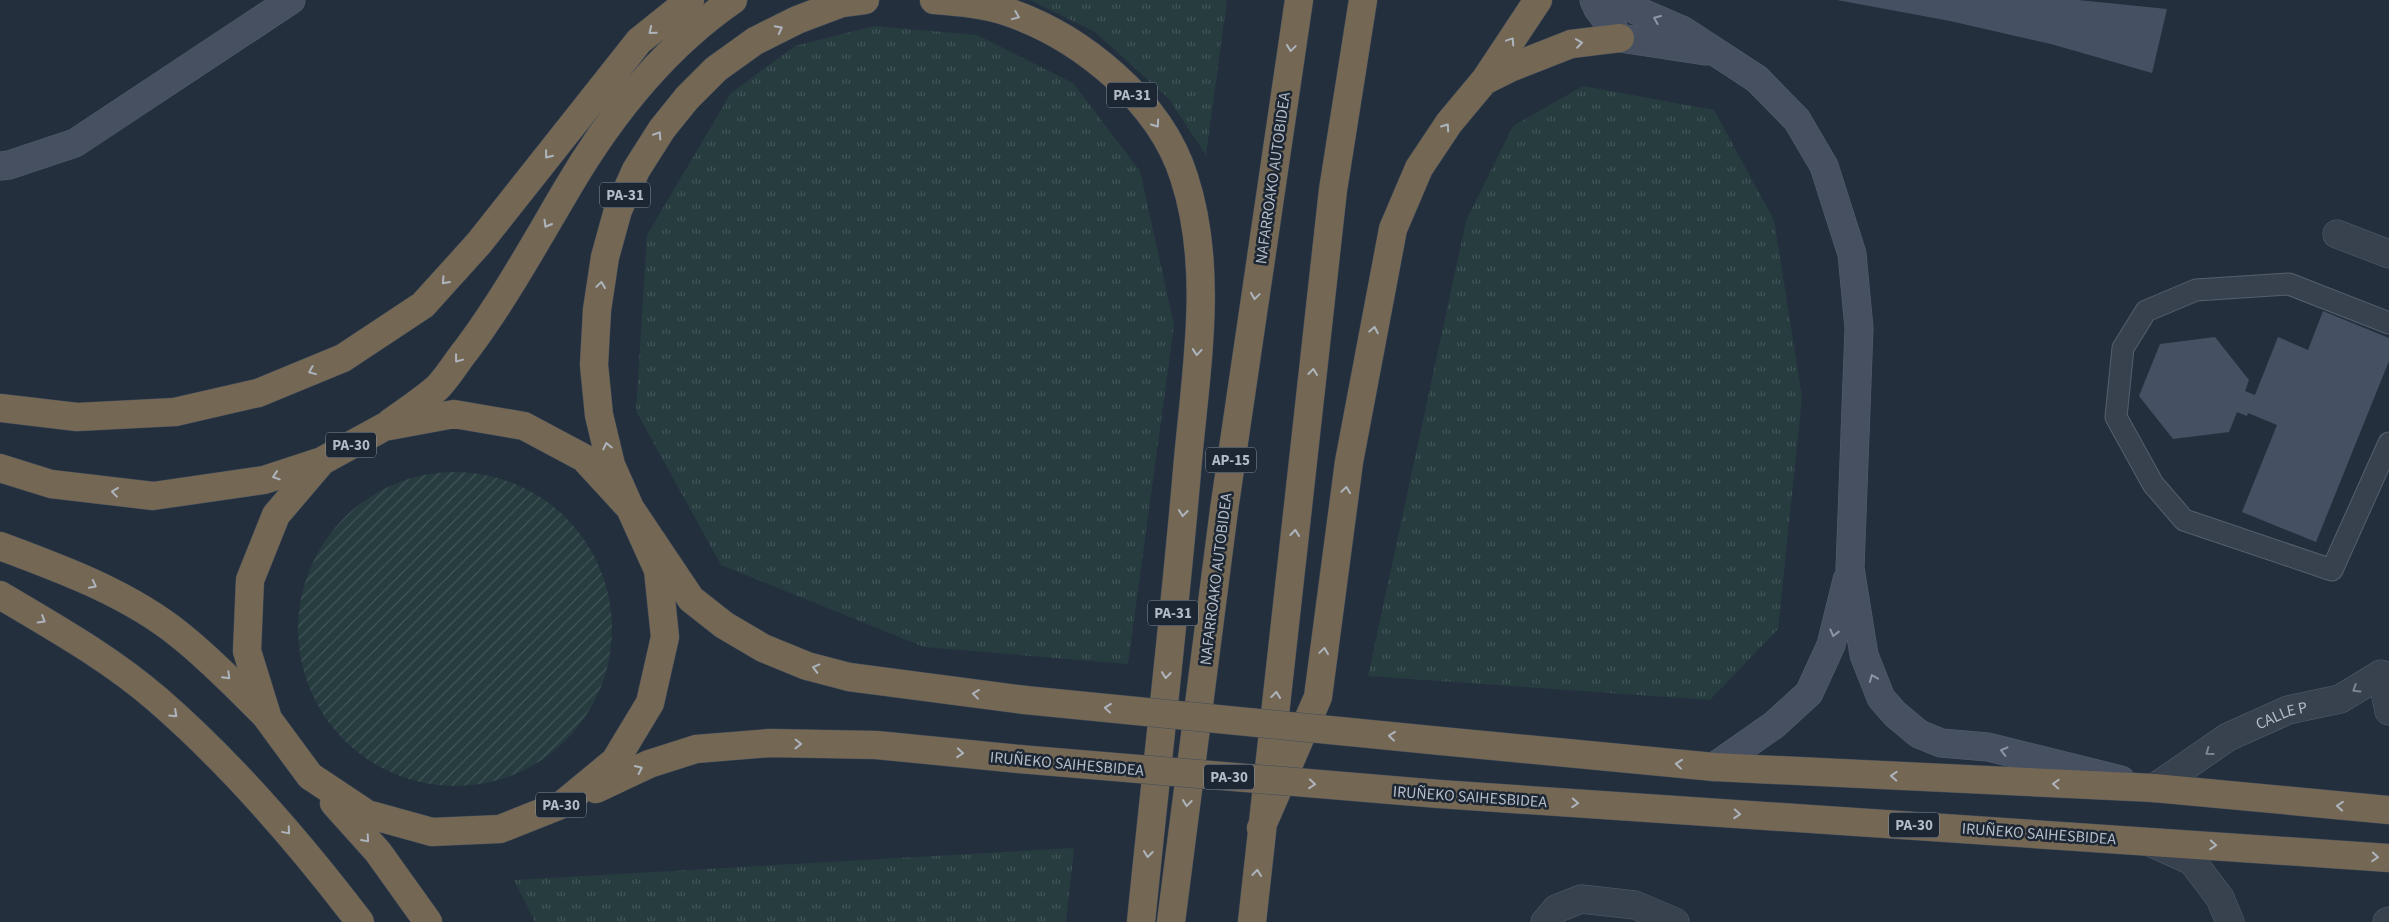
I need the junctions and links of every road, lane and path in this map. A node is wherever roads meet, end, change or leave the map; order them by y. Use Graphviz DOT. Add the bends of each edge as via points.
graph roads {
  1 [pos="291,0"];
  2 [pos="690,0"];
  3 [pos="733,0"];
  4 [pos="865,0"];
  5 [pos="934,0"];
  6 [pos="1298,0"];
  7 [pos="1363,0"];
  8 [pos="1538,0"];
  9 [pos="1594,0"];
  10 [pos="1612,0"];
  11 [pos="1620,38"];
  12 [pos="1714,52"];
  13 [pos="1484,81"];
  14 [pos="0,166"];
  15 [pos="2337,234"];
  16 [pos="2389,254"];
  17 [pos="2389,323"];
  18 [pos="0,408"];
  19 [pos="384,426"];
  20 [pos="2389,443"];
  21 [pos="322,461"];
  22 [pos="0,468"];
  23 [pos="630,508"];
  24 [pos="0,546"];
  25 [pos="1850,568"];
  26 [pos="0,595"];
  27 [pos="2385,665"];
  28 [pos="2389,711"];
  29 [pos="268,719"];
  30 [pos="1714,767"];
  31 [pos="310,776"];
  32 [pos="2154,788"];
  33 [pos="563,804"];
  34 [pos="2389,810"];
  35 [pos="1262,828"];
  36 [pos="2143,840"];
  37 [pos="2389,858"];
  38 [pos="1550,915"];
  39 [pos="360,922"];
  40 [pos="428,922"];
  41 [pos="1141,922"];
  42 [pos="1171,922"];
  43 [pos="1252,922"];
  44 [pos="1675,922"];
  45 [pos="2230,922"];
  1 -- 14 [label="street" via="75,143"];
  2 -- 18 [label="highway, one-way" via="639,41 480,242 423,306 343,358 258,392 175,412 76,418"];
  3 -- 19 [label="highway, one-way" via="705,19 670,52 597,141 507,293 438,387"];
  23 -- 4 [label="highway, PA-31, one-way" via="611,465 599,414 594,364 597,310 605,257 618,210 636,170 668,121 716,69 755,41 796,20 842,4"];
  5 -- 41 [label="highway, PA-31, one-way" via="1006,12 1049,29 1085,52 1128,90 1168,141 1184,175 1193,213 1200,256 1202,303"];
  6 -- 42 [label="highway, NAFARROAKO AUTOBIDEA / AP-15, one-way" via="1224,510"];
  35 -- 7 [label="highway, one-way" via="1333,190"];
  13 -- 8 [label="highway, one-way"];
  9 -- 11 [label="street"];
  12 -- 10 [label="street, one-way" via="1682,30"];
  11 -- 12 [label="street"];
  13 -- 11 [label="highway, one-way" via="1571,44"];
  12 -- 25 [label="street" via="1757,79 1796,120 1824,166 1852,254 1859,328"];
  35 -- 13 [label="highway, one-way" via="1318,697 1349,462 1393,229 1419,168 1448,123"];
  15 -- 16 [label="street"];
  17 -- 20 [label="lane" via="2290,284 2196,290 2146,311 2122,348 2116,417 2153,484 2184,520 2332,570"];
  19 -- 21 [label="highway, PA-30"];
  19 -- 23 [label="highway, PA-30" via="454,414 524,426 584,458"];
  21 -- 22 [label="highway, PA-30, one-way" via="264,480 153,496 51,484"];
  21 -- 29 [label="highway, PA-30" via="276,515 250,580 247,651"];
  30 -- 23 [label="highway, PA-30, one-way, bridge" via="1024,700 849,677 807,666 763,648 724,625 691,599"];
  23 -- 33 [label="highway, PA-30" via="658,570 665,637 650,703 615,761"];
  24 -- 29 [label="highway, PA-30, one-way" via="84,580 139,607 180,635 223,672"];
  25 -- 30 [label="street, one-way" via="1831,645 1809,692 1774,725"];
  32 -- 25 [label="street, one-way" via="1988,747 1941,743 1919,734 1881,698 1864,655"];
  26 -- 39 [label="highway, one-way" via="102,658 157,699 222,758"];
  27 -- 28 [label="street, CALLE P"];
  27 -- 32 [label="street, CALLE P, one-way" via="2340,700 2288,710 2228,737"];
  29 -- 31 [label="highway, PA-30"];
  32 -- 30 [label="highway, PA-30, one-way"];
  31 -- 33 [label="highway, PA-30" via="367,814 432,832 500,829"];
  31 -- 40 [label="highway, one-way" via="378,852"];
  34 -- 32 [label="highway, PA-30, one-way"];
  33 -- 36 [label="highway, IRUÑEKO SAIHESBIDEA / PA-30, one-way, bridge" via="649,764 696,749 770,743 876,745 1439,794"];
  43 -- 35 [label="highway, one-way"];
  36 -- 37 [label="highway, IRUÑEKO SAIHESBIDEA / PA-30, one-way"];
  36 -- 45 [label="street" via="2192,861 2220,898"];
  38 -- 44 [label="street" via="1581,899 1635,905"];
}
